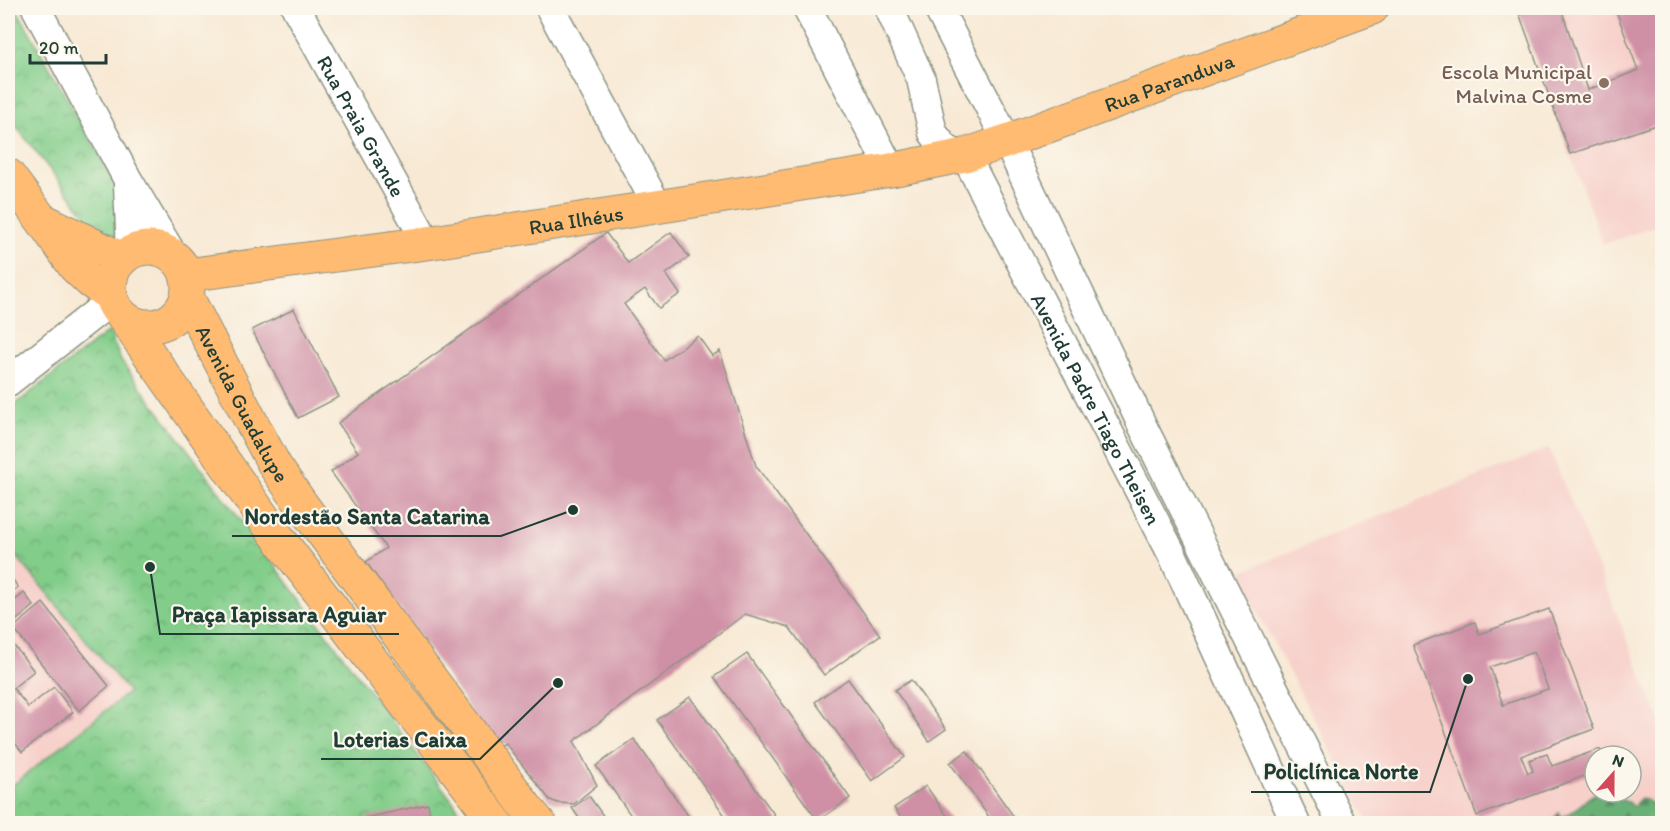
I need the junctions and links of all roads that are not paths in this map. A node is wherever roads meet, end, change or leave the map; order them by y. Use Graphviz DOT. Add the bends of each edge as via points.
graph roads {
  1 [pos="36,8"];
  2 [pos="296,8"];
  3 [pos="550,8"];
  4 [pos="807,8"];
  5 [pos="889,8"];
  6 [pos="938,8"];
  7 [pos="1372,8"];
  8 [pos="1007,141"];
  9 [pos="965,155"];
  10 [pos="891,170"];
  11 [pos="8,175"];
  12 [pos="128,180"];
  13 [pos="658,207"];
  14 [pos="41,219"];
  15 [pos="427,243"];
  16 [pos="127,255"];
  17 [pos="183,277"];
  18 [pos="115,304"];
  19 [pos="8,382"];
  20 [pos="430,736"];
  21 [pos="533,815"];
  22 [pos="497,824"];
  23 [pos="1296,824"];
  24 [pos="1342,824"];
  1 -- 12 [label="street"];
  2 -- 15 [label="street, Rua Praia Grande"];
  3 -- 13 [label="street"];
  4 -- 10 [label="street"];
  5 -- 9 [label="street" via="925,92 933,134 945,148"];
  6 -- 8 [label="street, Avenida Padre Tiago Theisen"];
  7 -- 8 [label="main road, Rua Paranduva"];
  8 -- 9 [label="main road, Rua Paranduva"];
  8 -- 24 [label="street, Avenida Padre Tiago Theisen" via="1143,427"];
  9 -- 10 [label="main road, Rua Ilhéus"];
  9 -- 23 [label="street, Avenida Padre Tiago Theisen" via="1173,556"];
  10 -- 13 [label="main road, Rua Ilhéus"];
  11 -- 14 [label="main road, Avenida Guadalupe"];
  12 -- 16 [label="street"];
  12 -- 17 [label="street"];
  13 -- 15 [label="main road, Rua Ilhéus"];
  14 -- 16 [label="main road, Avenida Guadalupe"];
  14 -- 18 [label="main road, Avenida Guadalupe" via="75,267"];
  15 -- 17 [label="main road, Rua Ilhéus"];
  16 -- 17 [label="main road" via="142,249 164,251"];
  16 -- 18 [label="main road" via="111,278"];
  17 -- 18 [label="main road" via="183,308 167,323 145,327 134,324"];
  17 -- 21 [label="main road, Avenida Guadalupe" via="253,425 282,476"];
  18 -- 19 [label="street"];
  18 -- 20 [label="main road, Avenida Guadalupe" via="267,523"];
  20 -- 21 [label="main road" via="453,749 502,812"];
  20 -- 22 [label="main road, Avenida Guadalupe"];
}
